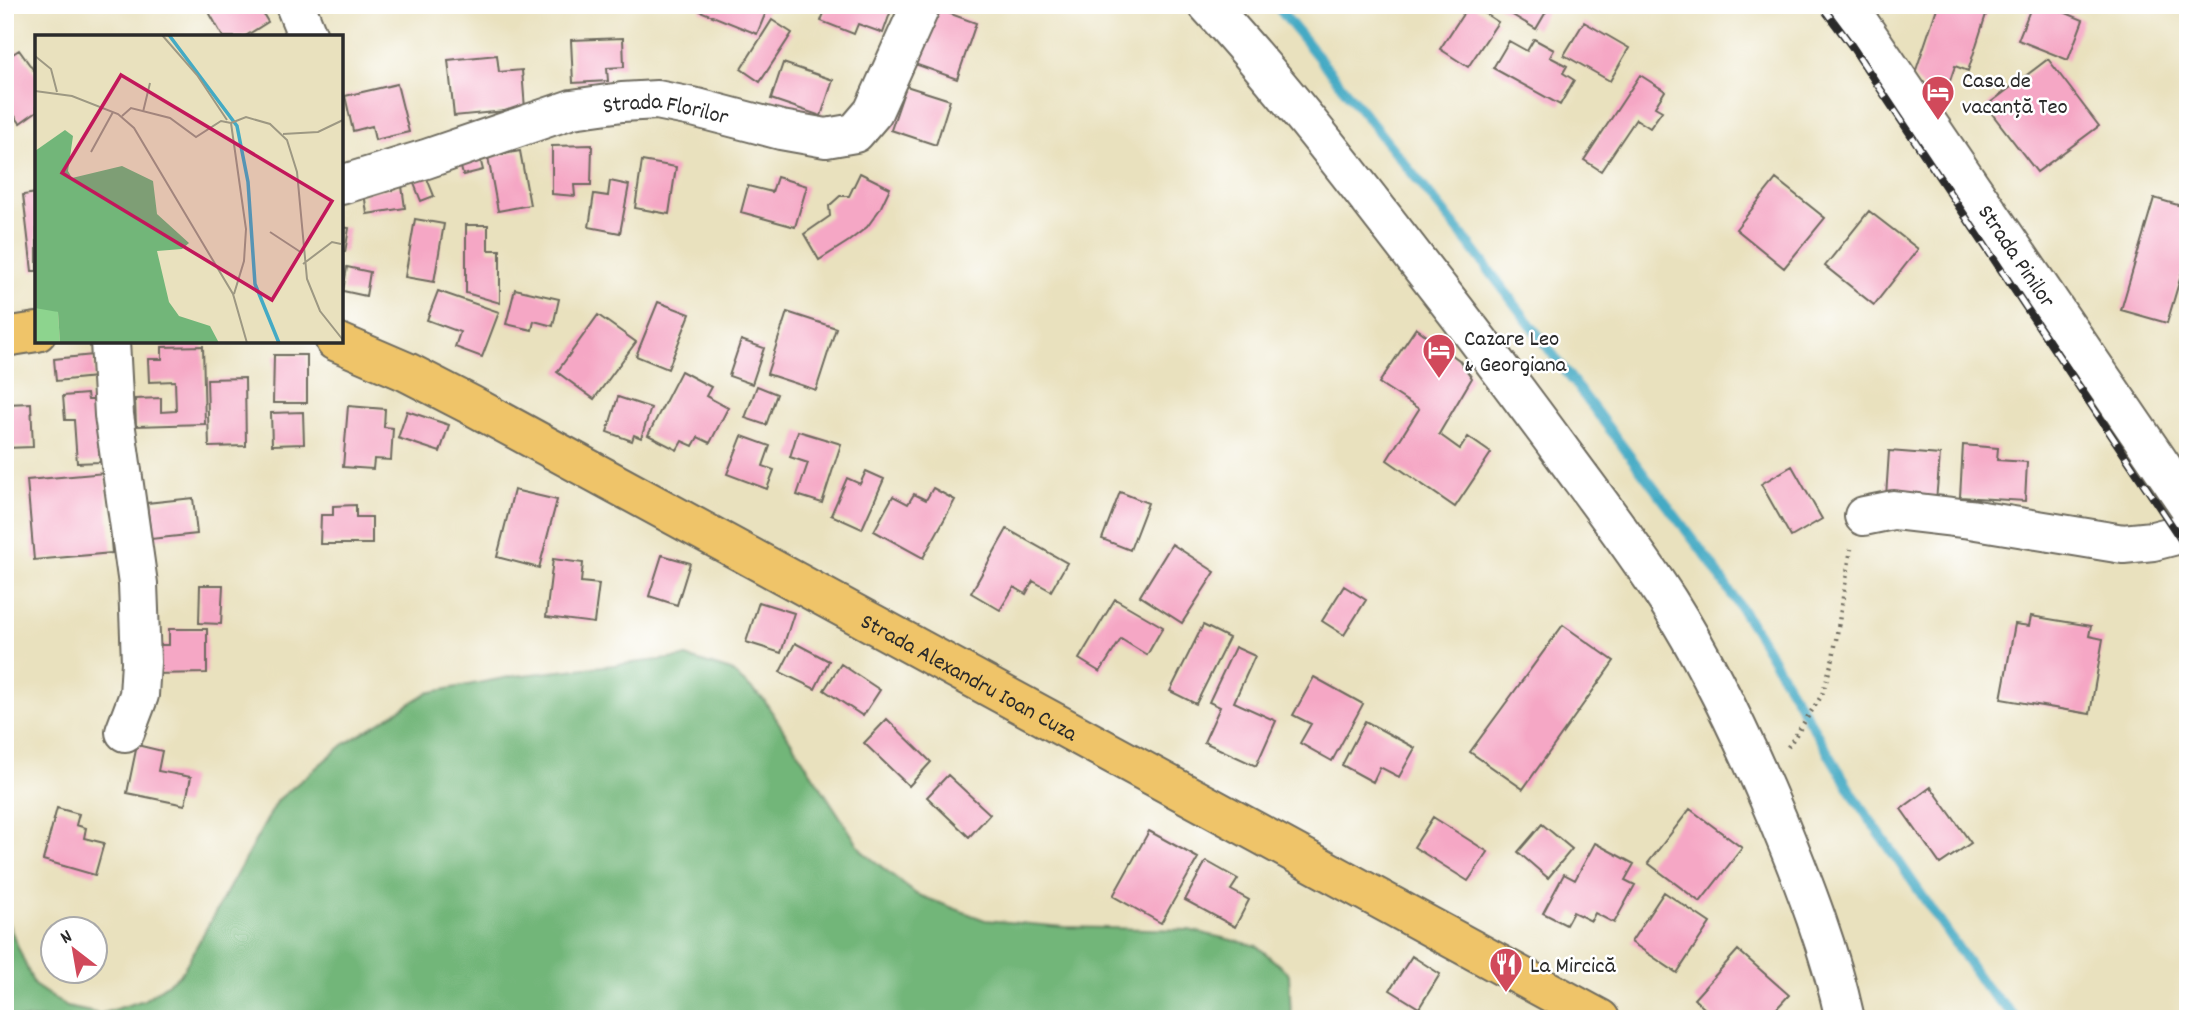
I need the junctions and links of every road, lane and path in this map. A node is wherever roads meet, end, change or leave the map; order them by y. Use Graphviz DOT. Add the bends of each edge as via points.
graph roads {
  1 [pos="295,5"];
  2 [pos="921,5"];
  3 [pos="1208,5"];
  4 [pos="1847,5"];
  5 [pos="307,35"];
  6 [pos="343,183"];
  7 [pos="35,332"];
  8 [pos="5,337"];
  9 [pos="110,343"];
  10 [pos="340,343"];
  11 [pos="2188,505"];
  12 [pos="1864,516"];
  13 [pos="2188,532"];
  14 [pos="125,732"];
  15 [pos="1782,756"];
  16 [pos="1600,1019"];
  17 [pos="1845,1019"];
  1 -- 5 [label="street"];
  2 -- 6 [label="street, Strada Florilor" via="873,112 856,132 826,138 657,100 622,102 572,109"];
  3 -- 17 [label="street" via="1270,75 1492,358 1668,602 1756,769 1800,876"];
  4 -- 11 [label="street, Strada Pinilor"];
  7 -- 8 [label="main road"];
  9 -- 14 [label="street" via="114,415 138,584 141,662 139,695"];
  10 -- 16 [label="main road, Strada Alexandru Ioan Cuza" via="471,405"];
  12 -- 13 [label="street" via="1893,510 2123,544"];
  12 -- 15 [label="path" via="1852,545 1833,658 1822,695"];
}
